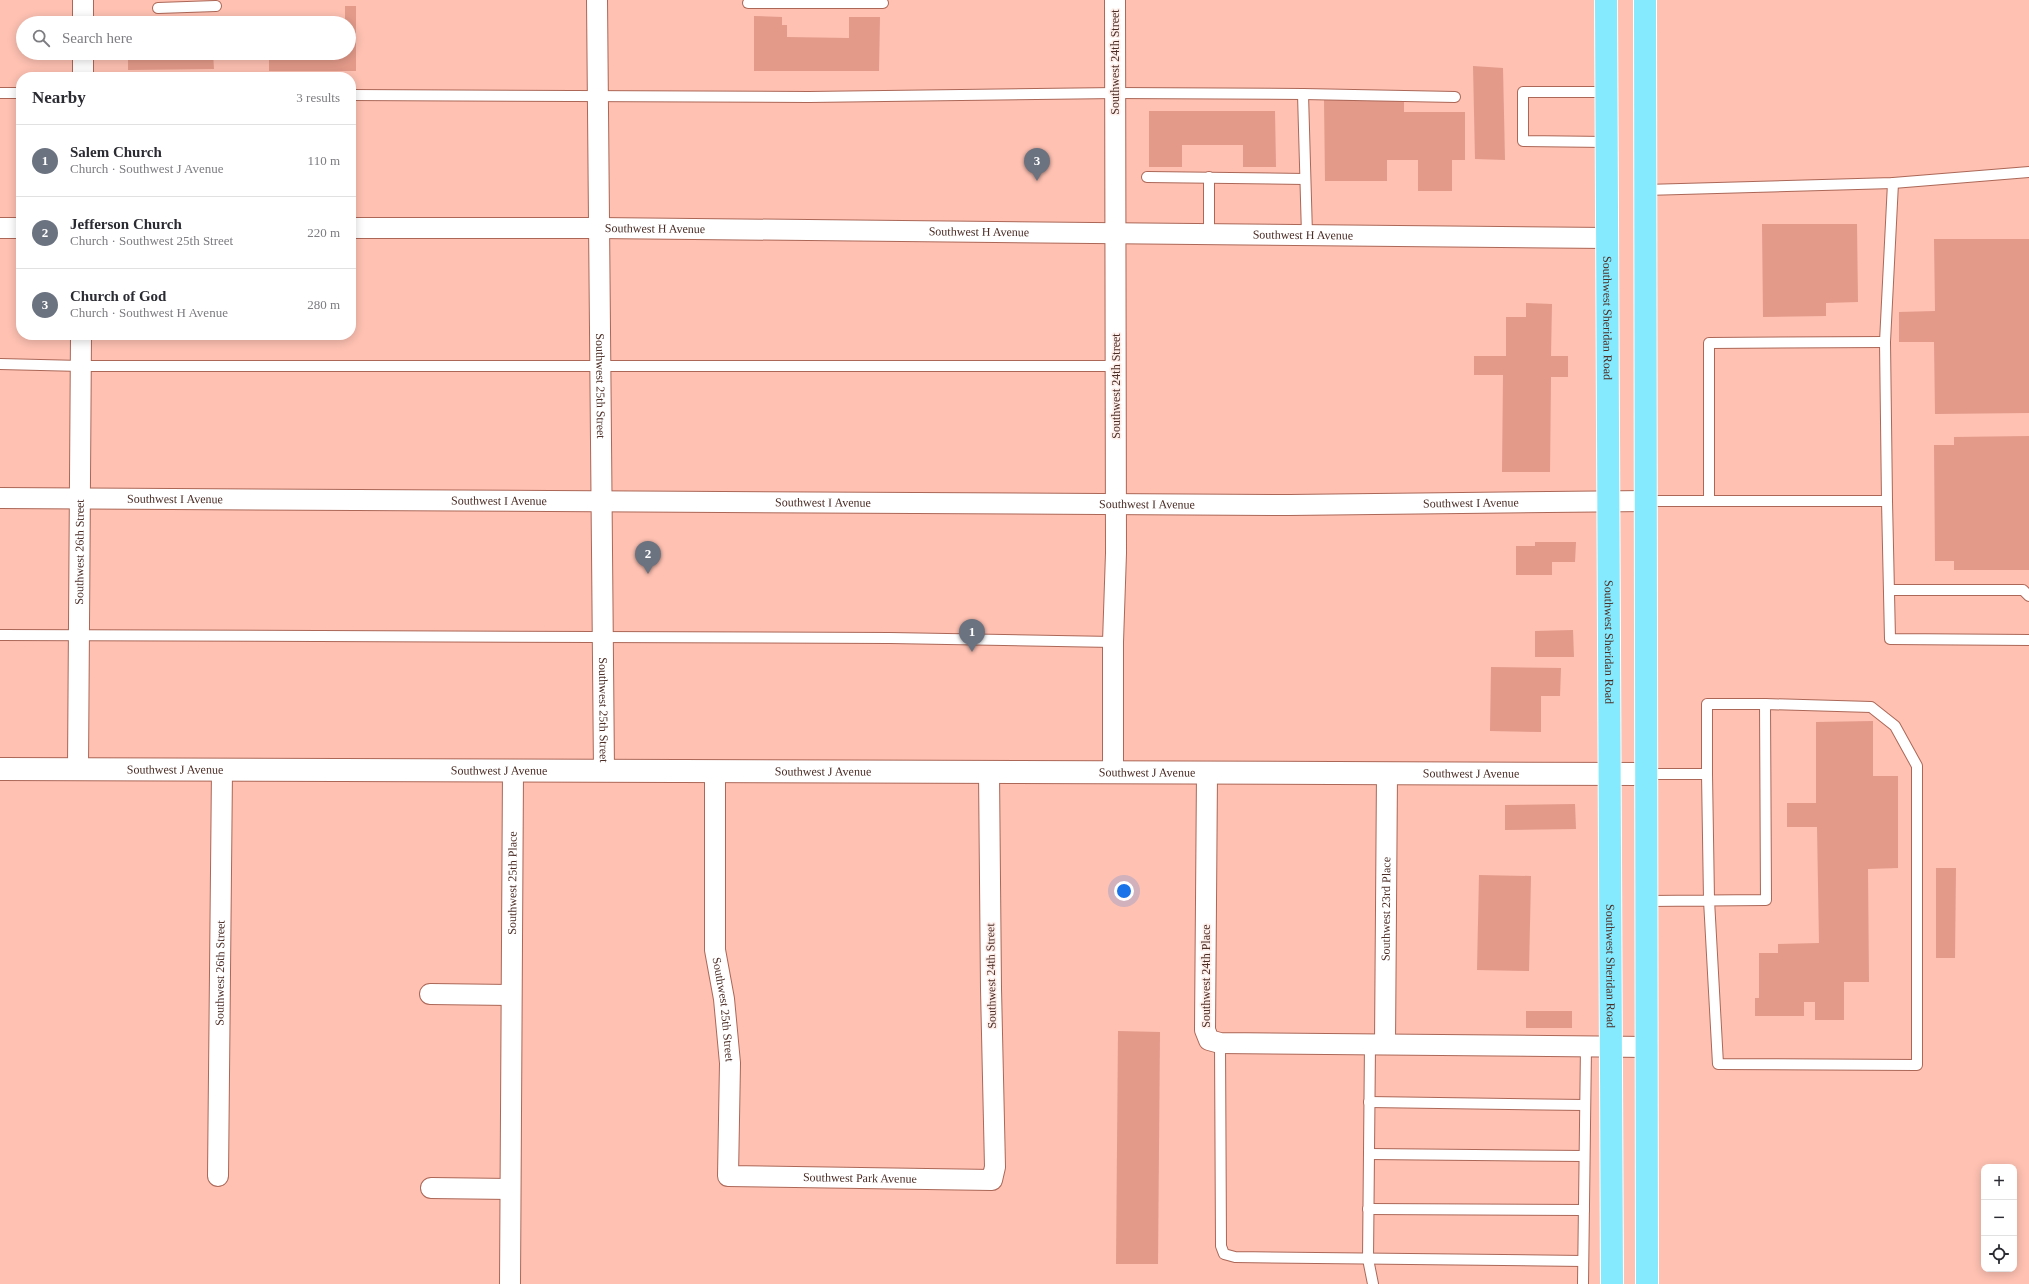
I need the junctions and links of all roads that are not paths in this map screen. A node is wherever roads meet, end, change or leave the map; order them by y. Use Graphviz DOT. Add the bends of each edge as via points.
graph roads {
  1 [pos="83,0"];
  2 [pos="598,0"];
  3 [pos="1115,0"];
  4 [pos="1606,0"];
  5 [pos="1645,0"];
  6 [pos="816,1"];
  7 [pos="748,2"];
  8 [pos="883,2"];
  9 [pos="179,3"];
  10 [pos="216,6"];
  11 [pos="158,8"];
  12 [pos="83,16"];
  13 [pos="83,60"];
  14 [pos="83,72"];
  15 [pos="1606,92"];
  16 [pos="0,93"];
  17 [pos="16,93"];
  18 [pos="1116,93"];
  19 [pos="1303,94"];
  20 [pos="356,95"];
  21 [pos="598,97"];
  22 [pos="1456,97"];
  23 [pos="1606,142"];
  24 [pos="2029,172"];
  25 [pos="1147,177"];
  26 [pos="1209,177"];
  27 [pos="1305,179"];
  28 [pos="1893,183"];
  29 [pos="1645,190"];
  30 [pos="0,228"];
  31 [pos="16,228"];
  32 [pos="356,228"];
  33 [pos="599,228"];
  34 [pos="1116,233"];
  35 [pos="1209,234"];
  36 [pos="1307,235"];
  37 [pos="1607,238"];
  38 [pos="81,340"];
  39 [pos="1885,342"];
  40 [pos="0,364"];
  41 [pos="600,365"];
  42 [pos="81,366"];
  43 [pos="1116,366"];
  44 [pos="0,498"];
  45 [pos="80,498"];
  46 [pos="602,501"];
  47 [pos="1646,501"];
  48 [pos="1709,501"];
  49 [pos="1888,501"];
  50 [pos="1608,502"];
  51 [pos="1116,504"];
  52 [pos="1889,590"];
  53 [pos="2029,596"];
  54 [pos="0,635"];
  55 [pos="79,636"];
  56 [pos="602,637"];
  57 [pos="2029,640"];
  58 [pos="1113,642"];
  59 [pos="1765,704"];
  60 [pos="0,769"];
  61 [pos="78,769"];
  62 [pos="222,770"];
  63 [pos="513,771"];
  64 [pos="604,771"];
  65 [pos="715,771"];
  66 [pos="989,772"];
  67 [pos="1113,772"];
  68 [pos="1207,773"];
  69 [pos="1387,773"];
  70 [pos="1609,774"];
  71 [pos="1646,774"];
  72 [pos="1707,774"];
  73 [pos="1708,900"];
  74 [pos="1648,901"];
  75 [pos="430,994"];
  76 [pos="511,994"];
  77 [pos="1220,1042"];
  78 [pos="1378,1044"];
  79 [pos="1586,1046"];
  80 [pos="1611,1046"];
  81 [pos="1647,1047"];
  82 [pos="1369,1102"];
  83 [pos="1584,1105"];
  84 [pos="1369,1154"];
  85 [pos="1584,1156"];
  86 [pos="218,1176"];
  87 [pos="728,1176"];
  88 [pos="992,1180"];
  89 [pos="431,1188"];
  90 [pos="510,1189"];
  91 [pos="1368,1209"];
  92 [pos="1584,1210"];
  93 [pos="1368,1259"];
  94 [pos="1583,1261"];
  95 [pos="510,1284"];
  96 [pos="1373,1284"];
  97 [pos="1583,1284"];
  98 [pos="1612,1284"];
  99 [pos="1647,1284"];
  1 -- 12 [label="street"];
  2 -- 21 [label="street, Southwest 25th Street"];
  3 -- 18 [label="street, Southwest 24th Street"];
  4 -- 15 [label="main road, Southwest Sheridan Road"];
  5 -- 29 [label="main road"];
  6 -- 7 [label="lane"];
  6 -- 8 [label="lane"];
  9 -- 10 [label="lane"];
  9 -- 11 [label="lane"];
  13 -- 14 [label="street"];
  15 -- 23 [label="main road, Southwest Sheridan Road"];
  15 -- 23 [label="lane" via="1523,92 1523,141"];
  16 -- 17 [label="lane"];
  18 -- 19 [label="lane"];
  18 -- 21 [label="lane" via="809,98"];
  18 -- 34 [label="street, Southwest 24th Street"];
  19 -- 22 [label="lane"];
  19 -- 27 [label="lane"];
  20 -- 21 [label="lane"];
  21 -- 33 [label="street, Southwest 25th Street"];
  23 -- 37 [label="main road, Southwest Sheridan Road"];
  24 -- 28 [label="lane"];
  25 -- 26 [label="lane"];
  26 -- 27 [label="lane"];
  26 -- 35 [label="lane"];
  27 -- 36 [label="lane"];
  28 -- 29 [label="lane"];
  28 -- 39 [label="lane"];
  29 -- 47 [label="main road"];
  30 -- 31 [label="street"];
  32 -- 33 [label="street, Southwest H Avenue"];
  33 -- 34 [label="street, Southwest H Avenue"];
  33 -- 41 [label="street, Southwest 25th Street"];
  34 -- 35 [label="street, Southwest H Avenue"];
  34 -- 43 [label="street, Southwest 24th Street"];
  35 -- 36 [label="street, Southwest H Avenue"];
  36 -- 37 [label="street, Southwest H Avenue"];
  37 -- 50 [label="main road, Southwest Sheridan Road"];
  38 -- 42 [label="street, Southwest 26th Street"];
  39 -- 48 [label="lane" via="1708,343"];
  39 -- 49 [label="lane"];
  40 -- 42 [label="lane"];
  41 -- 42 [label="lane"];
  41 -- 43 [label="lane"];
  41 -- 46 [label="street, Southwest 25th Street"];
  42 -- 45 [label="street, Southwest 26th Street"];
  43 -- 51 [label="street, Southwest 24th Street"];
  44 -- 45 [label="street, Southwest I Avenue"];
  45 -- 46 [label="street, Southwest I Avenue"];
  45 -- 55 [label="street, Southwest 26th Street"];
  46 -- 51 [label="street, Southwest I Avenue"];
  46 -- 56 [label="street, Southwest 25th Street"];
  47 -- 48 [label="lane"];
  47 -- 50 [label="street, Southwest I Avenue"];
  47 -- 71 [label="main road"];
  48 -- 49 [label="lane"];
  49 -- 52 [label="lane"];
  50 -- 51 [label="street, Southwest I Avenue"];
  50 -- 70 [label="main road, Southwest Sheridan Road"];
  51 -- 58 [label="street, Southwest 24th Street"];
  52 -- 53 [label="lane" via="2023,590"];
  52 -- 57 [label="lane" via="1890,639"];
  54 -- 55 [label="lane"];
  55 -- 56 [label="lane"];
  55 -- 61 [label="street, Southwest 26th Street"];
  56 -- 58 [label="lane"];
  56 -- 64 [label="street, Southwest 25th Street"];
  58 -- 67 [label="street, Southwest 24th Street"];
  59 -- 72 [label="lane" via="1707,704"];
  59 -- 73 [label="lane" via="1766,900"];
  59 -- 73 [label="lane" via="1871,708 1895,726 1917,766 1917,1065 1718,1064"];
  60 -- 61 [label="street, Southwest J Avenue"];
  61 -- 62 [label="street, Southwest J Avenue"];
  62 -- 63 [label="street, Southwest J Avenue"];
  62 -- 86 [label="street, Southwest 26th Street"];
  63 -- 64 [label="street, Southwest J Avenue"];
  63 -- 76 [label="street, Southwest 25th Place"];
  64 -- 65 [label="street, Southwest J Avenue"];
  65 -- 66 [label="street, Southwest J Avenue"];
  65 -- 87 [label="street, Southwest 25th Street" via="715,950 724,999 730,1063"];
  66 -- 67 [label="street, Southwest J Avenue"];
  66 -- 88 [label="street, Southwest 24th Street" via="995,1167"];
  67 -- 68 [label="street, Southwest J Avenue"];
  68 -- 69 [label="street, Southwest J Avenue"];
  68 -- 77 [label="street, Southwest 24th Place" via="1205,1030 1208,1040"];
  69 -- 70 [label="street, Southwest J Avenue"];
  69 -- 78 [label="street, Southwest 23rd Place"];
  70 -- 71 [label="street, Southwest J Avenue"];
  70 -- 80 [label="main road, Southwest Sheridan Road"];
  71 -- 72 [label="lane"];
  71 -- 74 [label="main road"];
  72 -- 73 [label="lane"];
  73 -- 74 [label="lane"];
  74 -- 81 [label="main road"];
  75 -- 76 [label="street"];
  76 -- 90 [label="street, Southwest 25th Place"];
  77 -- 78 [label="street, Southwest 24th Place"];
  77 -- 93 [label="lane" via="1221,1246 1224,1254 1235,1257"];
  78 -- 79 [label="street, Southwest 24th Place"];
  78 -- 82 [label="lane"];
  79 -- 80 [label="street, Southwest 24th Place"];
  79 -- 83 [label="lane"];
  80 -- 81 [label="street, Southwest 24th Place"];
  80 -- 98 [label="main road, Southwest Sheridan Road"];
  81 -- 99 [label="main road"];
  82 -- 83 [label="lane"];
  82 -- 84 [label="lane"];
  83 -- 85 [label="lane"];
  84 -- 85 [label="lane"];
  84 -- 91 [label="lane"];
  85 -- 92 [label="lane"];
  87 -- 88 [label="street, Southwest Park Avenue"];
  89 -- 90 [label="street"];
  90 -- 95 [label="street, Southwest 25th Place"];
  91 -- 92 [label="lane"];
  91 -- 93 [label="lane"];
  92 -- 94 [label="lane"];
  93 -- 94 [label="lane"];
  93 -- 96 [label="lane"];
  94 -- 97 [label="lane"];
}
